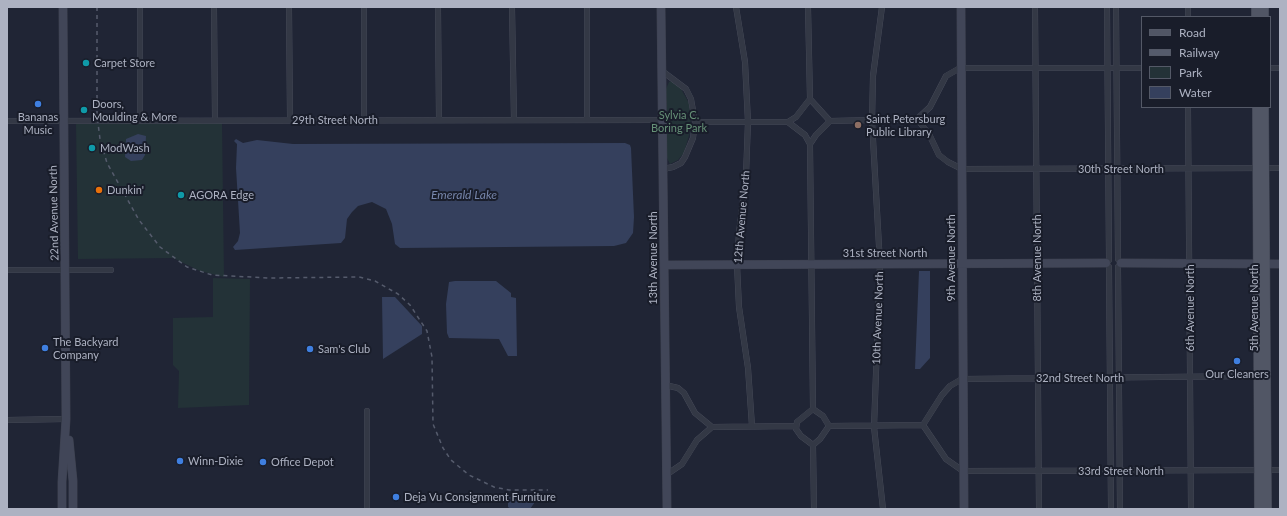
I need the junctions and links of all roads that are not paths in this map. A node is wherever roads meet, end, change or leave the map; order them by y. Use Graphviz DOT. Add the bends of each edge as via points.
graph roads {
  1 [pos="63,7"];
  2 [pos="140,7"];
  3 [pos="214,7"];
  4 [pos="289,7"];
  5 [pos="364,7"];
  6 [pos="438,7"];
  7 [pos="512,7"];
  8 [pos="587,7"];
  9 [pos="661,7"];
  10 [pos="736,7"];
  11 [pos="808,7"];
  12 [pos="882,7"];
  13 [pos="961,7"];
  14 [pos="1035,7"];
  15 [pos="1107,7"];
  16 [pos="1116,7"];
  17 [pos="960,68"];
  18 [pos="1036,68"];
  19 [pos="1108,68"];
  20 [pos="1116,68"];
  21 [pos="1141,68"];
  22 [pos="662,71"];
  23 [pos="810,98"];
  24 [pos="1188,108"];
  25 [pos="1257,108"];
  26 [pos="1264,108"];
  27 [pos="917,119"];
  28 [pos="215,120"];
  29 [pos="290,120"];
  30 [pos="364,120"];
  31 [pos="439,120"];
  32 [pos="514,120"];
  33 [pos="588,120"];
  34 [pos="662,120"];
  35 [pos="7,121"];
  36 [pos="64,121"];
  37 [pos="140,121"];
  38 [pos="830,121"];
  39 [pos="872,121"];
  40 [pos="695,122"];
  41 [pos="748,122"];
  42 [pos="788,122"];
  43 [pos="810,144"];
  44 [pos="1109,168"];
  45 [pos="1117,168"];
  46 [pos="1261,168"];
  47 [pos="1280,168"];
  48 [pos="663,169"];
  49 [pos="962,169"];
  50 [pos="1036,169"];
  51 [pos="1189,169"];
  52 [pos="1108,263"];
  53 [pos="1119,263"];
  54 [pos="880,264"];
  55 [pos="963,264"];
  56 [pos="1037,264"];
  57 [pos="1190,264"];
  58 [pos="1262,264"];
  59 [pos="1280,264"];
  60 [pos="664,265"];
  61 [pos="737,265"];
  62 [pos="812,265"];
  63 [pos="7,270"];
  64 [pos="66,270"];
  65 [pos="111,270"];
  66 [pos="1262,376"];
  67 [pos="1190,377"];
  68 [pos="1039,378"];
  69 [pos="1110,378"];
  70 [pos="1118,378"];
  71 [pos="962,379"];
  72 [pos="665,385"];
  73 [pos="813,409"];
  74 [pos="367,411"];
  75 [pos="66,419"];
  76 [pos="7,420"];
  77 [pos="924,425"];
  78 [pos="752,426"];
  79 [pos="796,426"];
  80 [pos="829,426"];
  81 [pos="874,426"];
  82 [pos="712,427"];
  83 [pos="813,445"];
  84 [pos="1111,470"];
  85 [pos="1120,470"];
  86 [pos="1191,470"];
  87 [pos="1263,470"];
  88 [pos="1280,470"];
  89 [pos="963,471"];
  90 [pos="1039,471"];
  91 [pos="666,475"];
  92 [pos="62,509"];
  93 [pos="73,509"];
  94 [pos="367,509"];
  95 [pos="667,509"];
  96 [pos="814,509"];
  97 [pos="883,509"];
  98 [pos="964,509"];
  99 [pos="1039,509"];
  100 [pos="1111,509"];
  101 [pos="1120,509"];
  102 [pos="1191,509"];
  103 [pos="1259,509"];
  104 [pos="1267,509"];
  1 -- 36 [label="street, 22nd Avenue North"];
  2 -- 37 [label="street"];
  3 -- 28 [label="street"];
  4 -- 29 [label="street"];
  5 -- 30 [label="street"];
  6 -- 31 [label="street"];
  7 -- 32 [label="street"];
  8 -- 33 [label="street"];
  9 -- 22 [label="street, 13th Avenue North"];
  10 -- 41 [label="street, 12th Avenue North" via="745,62"];
  11 -- 23 [label="street"];
  12 -- 39 [label="street, 10th Avenue North" via="873,76"];
  13 -- 17 [label="street, 9th Avenue North"];
  14 -- 18 [label="street, 8th Avenue North"];
  15 -- 19 [label="street"];
  16 -- 20 [label="street"];
  17 -- 18 [label="street"];
  17 -- 27 [label="street" via="946,76 930,107"];
  17 -- 49 [label="street, 9th Avenue North"];
  18 -- 19 [label="street"];
  18 -- 50 [label="street, 8th Avenue North"];
  19 -- 20 [label="street"];
  19 -- 44 [label="street"];
  20 -- 21 [label="street"];
  20 -- 45 [label="street"];
  22 -- 34 [label="street, 13th Avenue North"];
  22 -- 40 [label="street" via="686,89 691,99"];
  23 -- 38 [label="street"];
  23 -- 42 [label="street" via="796,117"];
  24 -- 51 [label="street, 6th Avenue North"];
  25 -- 46 [label="main road, 5th Avenue North"];
  26 -- 46 [label="main road, 5th Avenue North"];
  27 -- 39 [label="street"];
  27 -- 49 [label="street" via="930,134 940,155"];
  28 -- 29 [label="street, 29th Street North"];
  28 -- 37 [label="street, 29th Street North"];
  29 -- 30 [label="street, 29th Street North"];
  30 -- 31 [label="street, 29th Street North"];
  31 -- 32 [label="street, 29th Street North"];
  32 -- 33 [label="street, 29th Street North"];
  33 -- 34 [label="street, 29th Street North"];
  34 -- 48 [label="street, 13th Avenue North"];
  35 -- 36 [label="street, 29th Street North"];
  36 -- 37 [label="street, 29th Street North"];
  36 -- 64 [label="street, 22nd Avenue North"];
  38 -- 39 [label="street"];
  38 -- 43 [label="street" via="822,127"];
  39 -- 54 [label="street, 10th Avenue North"];
  40 -- 41 [label="street"];
  40 -- 48 [label="street" via="693,138 681,163"];
  41 -- 42 [label="street"];
  41 -- 61 [label="street, 12th Avenue North"];
  42 -- 43 [label="street" via="805,135"];
  43 -- 62 [label="street"];
  44 -- 45 [label="street, 30th Street North"];
  44 -- 50 [label="street, 30th Street North"];
  44 -- 52 [label="street"];
  45 -- 51 [label="street, 30th Street North"];
  45 -- 53 [label="street"];
  46 -- 47 [label="street, 30th Street North"];
  46 -- 51 [label="street, 30th Street North"];
  46 -- 58 [label="main road, 5th Avenue North"];
  48 -- 60 [label="street, 13th Avenue North"];
  49 -- 50 [label="street, 30th Street North"];
  49 -- 55 [label="street, 9th Avenue North"];
  50 -- 56 [label="street, 8th Avenue North"];
  51 -- 57 [label="street, 6th Avenue North"];
  52 -- 53 [label="street"];
  52 -- 53 [label="street"];
  52 -- 56 [label="street, 31st Street North"];
  52 -- 69 [label="street"];
  53 -- 57 [label="street"];
  53 -- 70 [label="street"];
  54 -- 55 [label="street, 31st Street North"];
  54 -- 62 [label="street, 31st Street North"];
  54 -- 81 [label="street, 10th Avenue North"];
  55 -- 56 [label="street, 31st Street North"];
  55 -- 71 [label="street, 9th Avenue North"];
  56 -- 68 [label="street, 8th Avenue North"];
  57 -- 58 [label="street"];
  57 -- 67 [label="street, 6th Avenue North"];
  58 -- 59 [label="street"];
  58 -- 66 [label="main road, 5th Avenue North"];
  60 -- 61 [label="street, 31st Street North"];
  60 -- 72 [label="street, 13th Avenue North"];
  61 -- 62 [label="street, 31st Street North"];
  61 -- 78 [label="street, 12th Avenue North"];
  62 -- 73 [label="street"];
  63 -- 64 [label="street"];
  64 -- 65 [label="street"];
  64 -- 75 [label="street, 22nd Avenue North"];
  66 -- 67 [label="street, 32nd Street North"];
  66 -- 87 [label="main road, 5th Avenue North"];
  67 -- 70 [label="street, 32nd Street North"];
  67 -- 86 [label="street, 6th Avenue North"];
  68 -- 69 [label="street, 32nd Street North"];
  68 -- 71 [label="street, 32nd Street North"];
  68 -- 90 [label="street, 8th Avenue North"];
  69 -- 70 [label="street, 32nd Street North"];
  69 -- 84 [label="street"];
  70 -- 85 [label="street"];
  71 -- 77 [label="street" via="950,386 942,395"];
  71 -- 89 [label="street, 9th Avenue North"];
  72 -- 82 [label="street" via="684,392 695,413"];
  72 -- 91 [label="street, 13th Avenue North"];
  73 -- 79 [label="street" via="802,416"];
  73 -- 80 [label="street"];
  74 -- 94 [label="street"];
  75 -- 76 [label="street"];
  75 -- 92 [label="street, 22nd Avenue North"];
  75 -- 93 [label="street, 22nd Avenue North" via="73,481"];
  77 -- 81 [label="street"];
  77 -- 89 [label="street" via="946,459"];
  78 -- 79 [label="street"];
  78 -- 82 [label="street"];
  79 -- 83 [label="street" via="801,436"];
  80 -- 81 [label="street"];
  80 -- 83 [label="street"];
  81 -- 97 [label="street, 10th Avenue North"];
  82 -- 91 [label="street" via="697,440 682,464"];
  83 -- 96 [label="street"];
  84 -- 85 [label="street, 33rd Street North"];
  84 -- 90 [label="street, 33rd Street North"];
  84 -- 100 [label="street"];
  85 -- 86 [label="street, 33rd Street North"];
  85 -- 101 [label="street"];
  86 -- 87 [label="street, 33rd Street North"];
  86 -- 102 [label="street, 6th Avenue North"];
  87 -- 88 [label="street, 33rd Street North"];
  87 -- 103 [label="main road, 5th Avenue North"];
  87 -- 104 [label="main road, 5th Avenue North"];
  89 -- 90 [label="street, 33rd Street North"];
  89 -- 98 [label="street, 9th Avenue North"];
  90 -- 99 [label="street, 8th Avenue North"];
  91 -- 95 [label="street, 13th Avenue North"];
}
